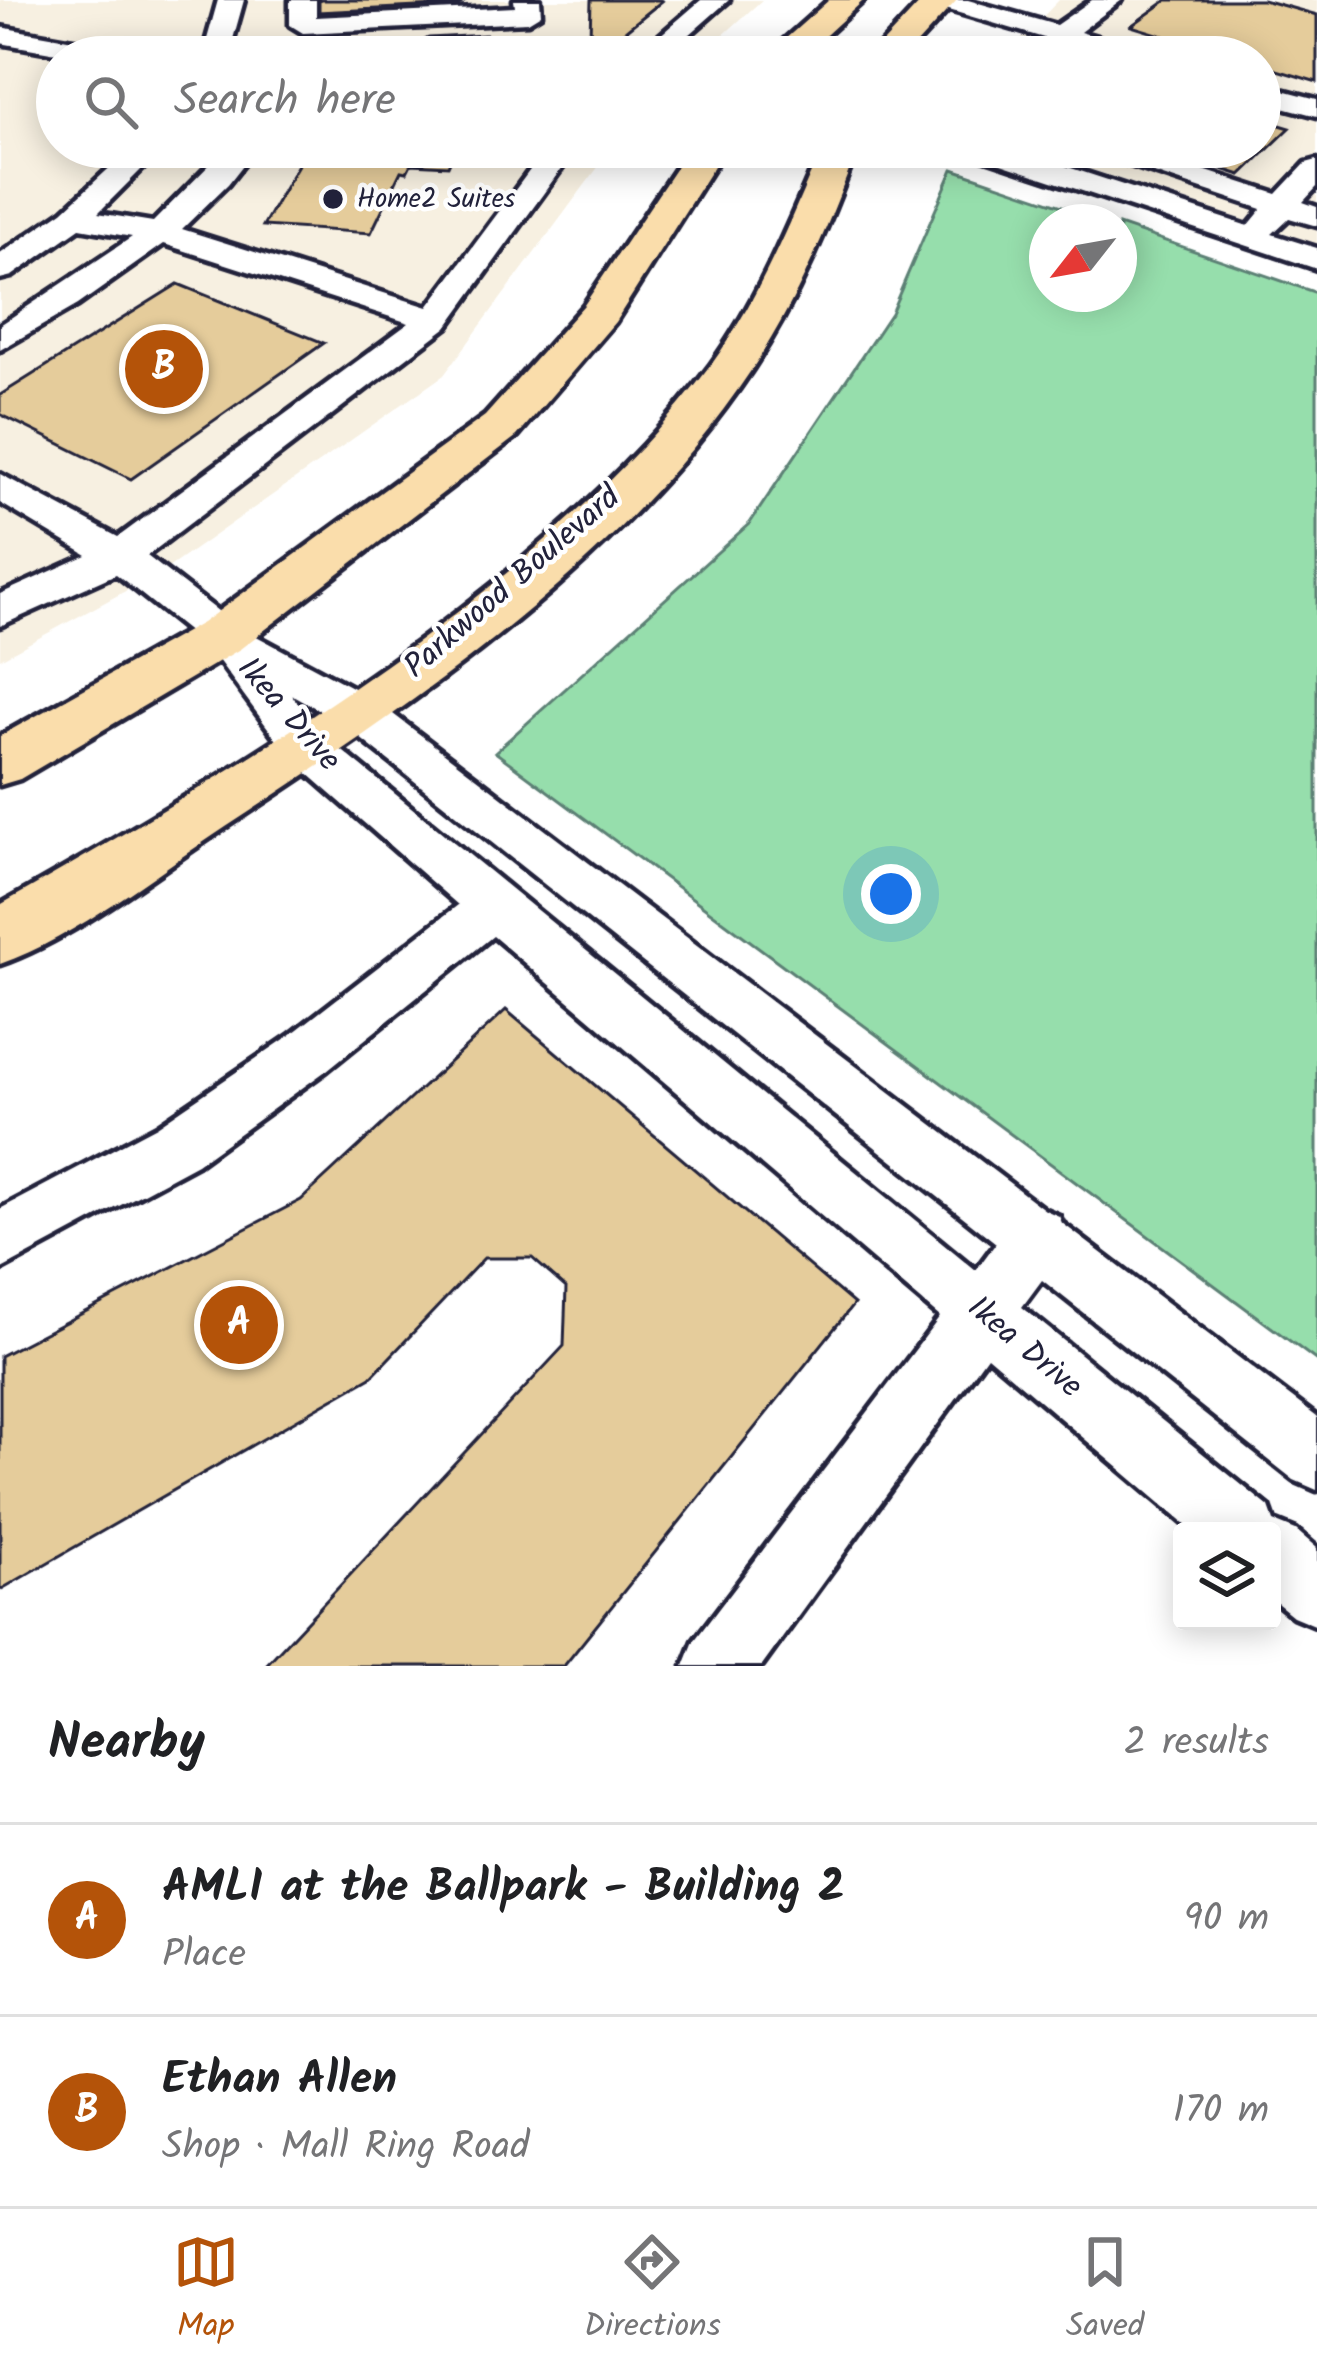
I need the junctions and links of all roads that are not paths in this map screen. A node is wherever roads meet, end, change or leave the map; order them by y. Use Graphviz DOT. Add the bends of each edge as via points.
graph roads {
  1 [pos="231,0"];
  2 [pos="303,0"];
  3 [pos="527,0"];
  4 [pos="716,0"];
  5 [pos="848,0"];
  6 [pos="941,0"];
  7 [pos="1109,0"];
  8 [pos="0,35"];
  9 [pos="220,36"];
  10 [pos="673,36"];
  11 [pos="806,36"];
  12 [pos="907,36"];
  13 [pos="1029,36"];
  14 [pos="1065,36"];
  15 [pos="36,41"];
  16 [pos="1281,98"];
  17 [pos="1317,108"];
  18 [pos="127,168"];
  19 [pos="227,168"];
  20 [pos="547,168"];
  21 [pos="693,168"];
  22 [pos="831,168"];
  23 [pos="1042,168"];
  24 [pos="1111,168"];
  25 [pos="1168,168"];
  26 [pos="1317,170"];
  27 [pos="1102,188"];
  28 [pos="1283,206"];
  29 [pos="1317,217"];
  30 [pos="74,218"];
  31 [pos="163,233"];
  32 [pos="1252,238"];
  33 [pos="1317,260"];
  34 [pos="0,269"];
  35 [pos="435,320"];
  36 [pos="0,340"];
  37 [pos="0,486"];
  38 [pos="120,556"];
  39 [pos="0,611"];
  40 [pos="221,636"];
  41 [pos="356,710"];
  42 [pos="306,746"];
  43 [pos="0,763"];
  44 [pos="494,907"];
  45 [pos="0,937"];
  46 [pos="1038,1236"];
  47 [pos="0,1241"];
  48 [pos="980,1312"];
  49 [pos="1317,1457"];
  50 [pos="1234,1522"];
  51 [pos="1281,1562"];
  52 [pos="1317,1592"];
  53 [pos="719,1666"];
  1 -- 9 [label="street"];
  2 -- 3 [label="street" via="303,25 528,14"];
  4 -- 10 [label="street"];
  5 -- 11 [label="main road"];
  6 -- 12 [label="main road"];
  6 -- 13 [label="street"];
  7 -- 14 [label="street"];
  8 -- 15 [label="street"];
  16 -- 17 [label="street"];
  18 -- 30 [label="street"];
  19 -- 31 [label="street"];
  20 -- 35 [label="street"];
  21 -- 40 [label="main road" via="600,313 500,426"];
  22 -- 41 [label="main road, Parkwood Boulevard" via="776,290 710,396 595,520 450,646"];
  23 -- 27 [label="street"];
  24 -- 27 [label="street"];
  25 -- 28 [label="street"];
  26 -- 28 [label="street"];
  27 -- 32 [label="street"];
  28 -- 29 [label="street"];
  28 -- 32 [label="street"];
  30 -- 31 [label="street"];
  30 -- 34 [label="street"];
  31 -- 35 [label="street"];
  31 -- 36 [label="street"];
  32 -- 33 [label="street"];
  35 -- 38 [label="street"];
  37 -- 38 [label="street"];
  38 -- 39 [label="street"];
  38 -- 40 [label="street"];
  40 -- 41 [label="street, Ikea Drive"];
  40 -- 42 [label="street, Ikea Drive"];
  40 -- 43 [label="main road"];
  41 -- 42 [label="main road, Parkwood Boulevard"];
  41 -- 46 [label="street, Ikea Drive"];
  42 -- 44 [label="street, Ikea Drive"];
  42 -- 45 [label="main road, Parkwood Boulevard"];
  44 -- 47 [label="street" via="177,1144"];
  44 -- 48 [label="street, Ikea Drive"];
  46 -- 48 [label="street"];
  46 -- 49 [label="street, Ikea Drive"];
  48 -- 50 [label="street, Ikea Drive"];
  48 -- 53 [label="street"];
  51 -- 52 [label="street"];
}
